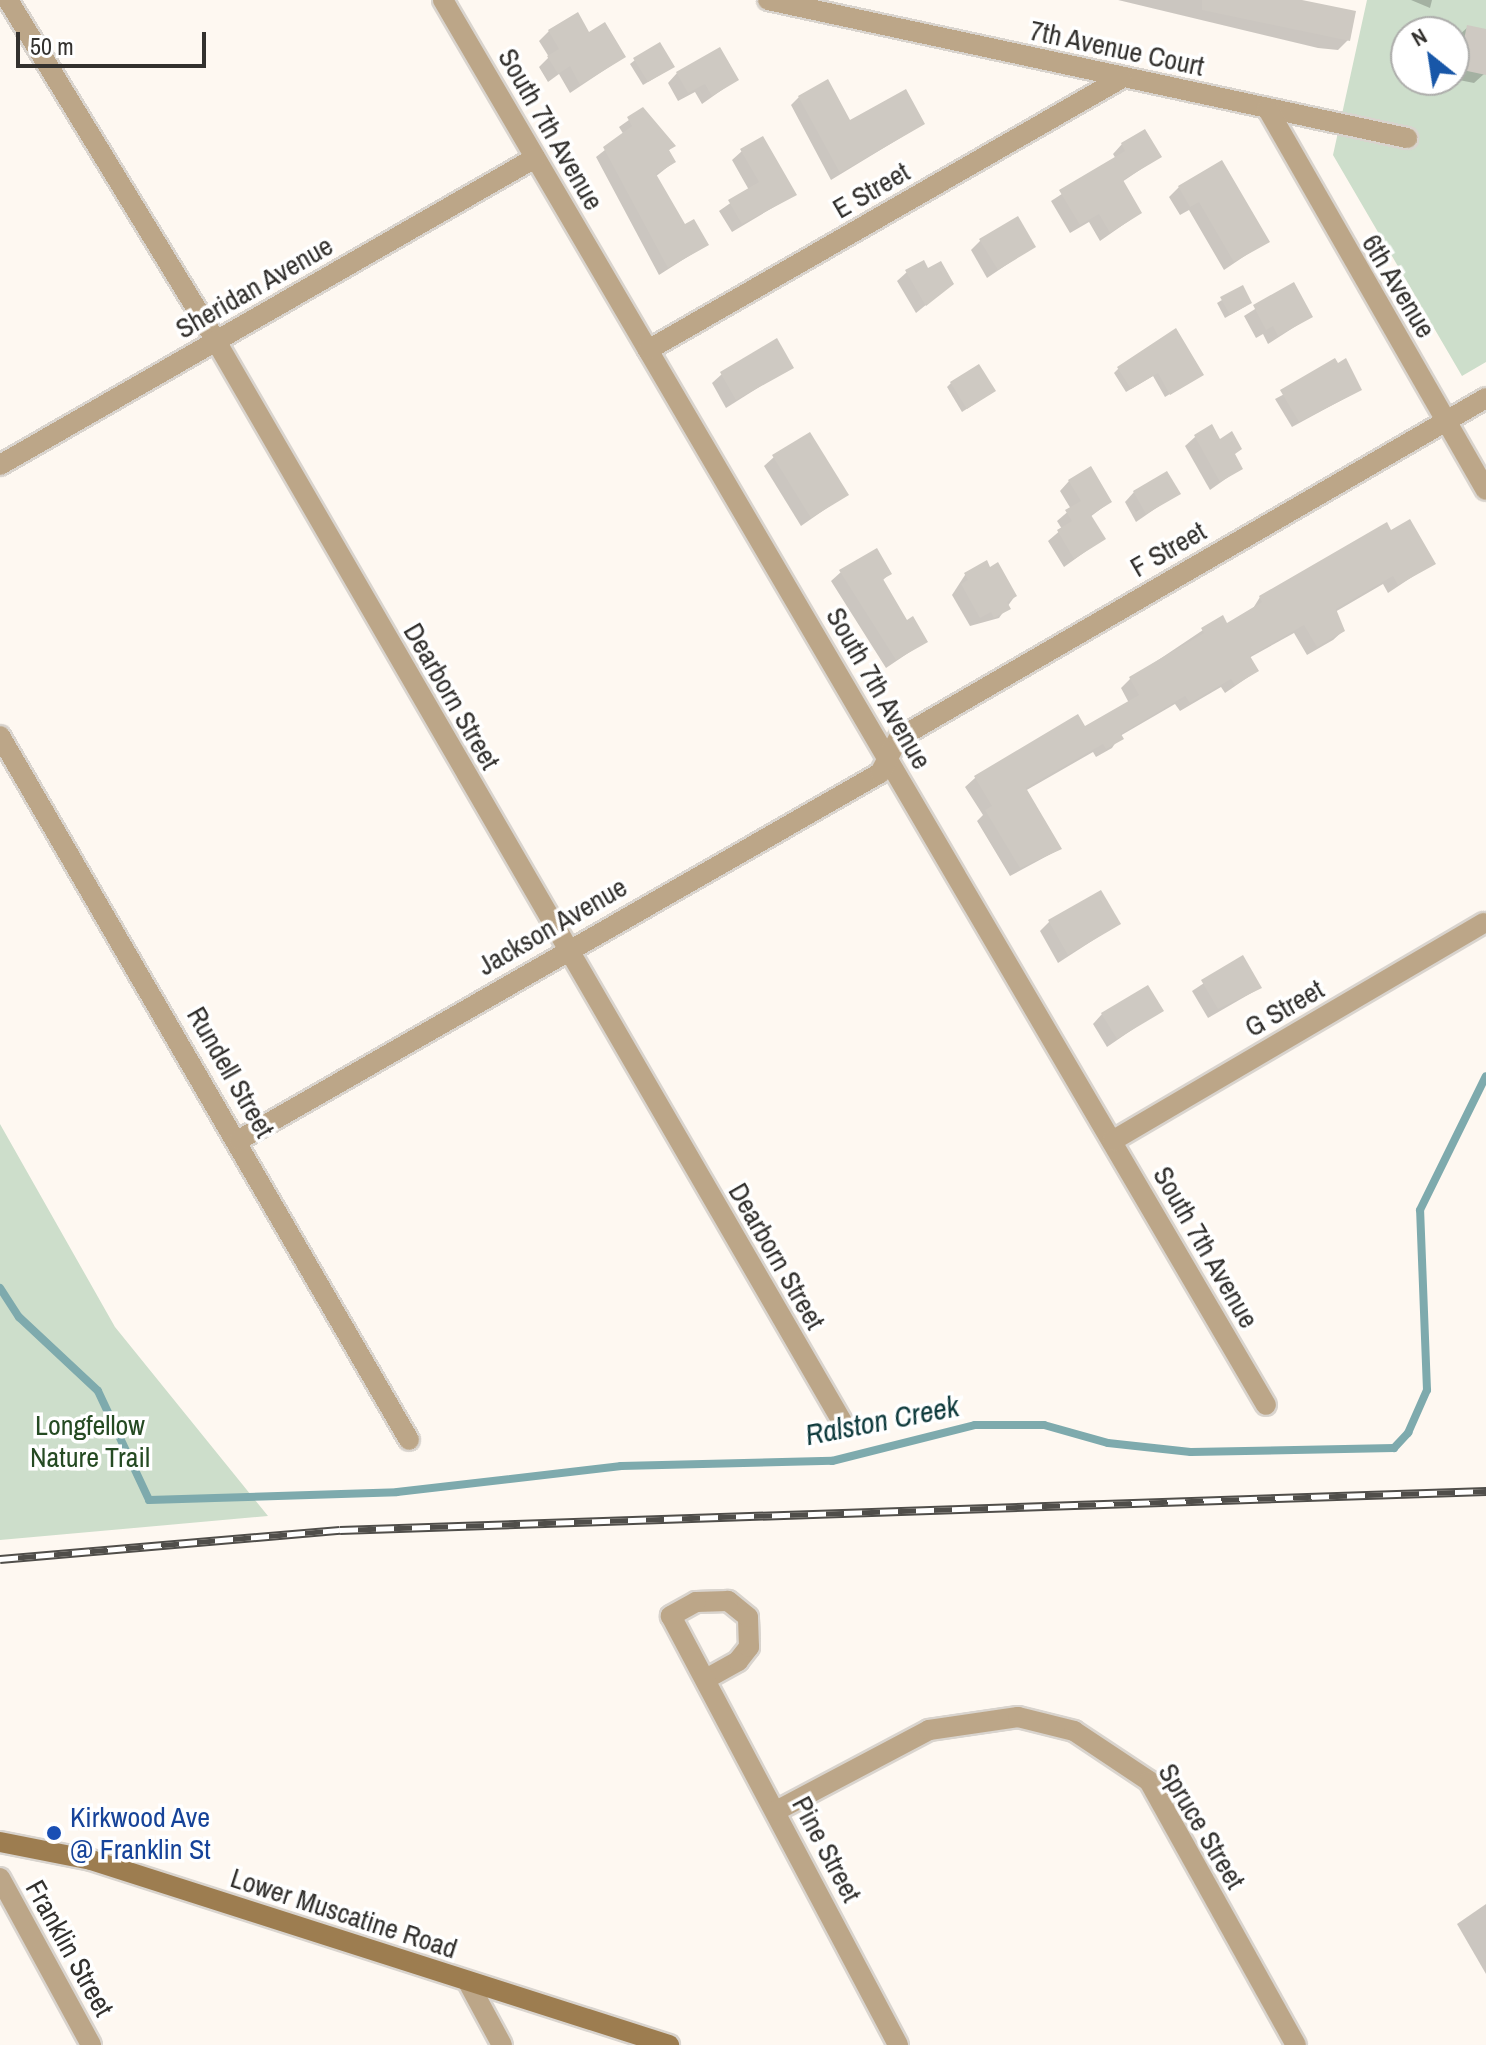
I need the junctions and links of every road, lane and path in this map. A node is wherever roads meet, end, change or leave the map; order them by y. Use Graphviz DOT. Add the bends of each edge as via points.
graph roads {
  1 [pos="8,0"];
  2 [pos="443,0"];
  3 [pos="768,0"];
  4 [pos="1122,78"];
  5 [pos="1267,108"];
  6 [pos="1407,138"];
  7 [pos="535,158"];
  8 [pos="216,341"];
  9 [pos="648,350"];
  10 [pos="1486,398"];
  11 [pos="1447,421"];
  12 [pos="0,465"];
  13 [pos="1486,490"];
  14 [pos="0,736"];
  15 [pos="887,758"];
  16 [pos="1484,923"];
  17 [pos="565,950"];
  18 [pos="239,1140"];
  19 [pos="1112,1141"];
  20 [pos="1266,1405"];
  21 [pos="843,1423"];
  22 [pos="409,1440"];
  23 [pos="706,1679"];
  24 [pos="776,1811"];
  25 [pos="0,1842"];
  26 [pos="0,1878"];
  27 [pos="469,1984"];
  28 [pos="91,2045"];
  29 [pos="502,2045"];
  30 [pos="669,2045"];
  31 [pos="898,2045"];
  32 [pos="1296,2045"];
  1 -- 8 [label="street, Dearborn Street"];
  2 -- 7 [label="street, South 7th Avenue"];
  3 -- 4 [label="street, 7th Avenue Court"];
  4 -- 5 [label="street, 7th Avenue Court"];
  4 -- 9 [label="street, E Street"];
  5 -- 6 [label="street, 7th Avenue Court"];
  5 -- 11 [label="street, 6th Avenue" via="1329,224"];
  7 -- 8 [label="street, Sheridan Avenue"];
  7 -- 9 [label="street, South 7th Avenue"];
  8 -- 12 [label="street, Sheridan Avenue"];
  8 -- 17 [label="street, Dearborn Street"];
  9 -- 15 [label="street, South 7th Avenue"];
  10 -- 11 [label="street, F Street"];
  11 -- 13 [label="street, 6th Avenue"];
  11 -- 15 [label="street, F Street" via="899,738"];
  14 -- 18 [label="street, Rundell Street"];
  15 -- 17 [label="street, Jackson Avenue" via="880,773"];
  15 -- 19 [label="street, South 7th Avenue"];
  16 -- 19 [label="street, G Street"];
  17 -- 18 [label="street, Jackson Avenue"];
  17 -- 21 [label="street, Dearborn Street"];
  18 -- 22 [label="street, Rundell Street"];
  19 -- 20 [label="street, South 7th Avenue"];
  23 -- 24 [label="street, Pine Street"];
  24 -- 31 [label="street, Pine Street"];
  24 -- 32 [label="street, Spruce Street" via="929,1730 1018,1717 1074,1731 1149,1781"];
  25 -- 27 [label="main road, Lower Muscatine Road" via="91,1860"];
  26 -- 28 [label="street, Franklin Street"];
  27 -- 29 [label="street"];
  27 -- 30 [label="main road, Lower Muscatine Road"];
}
